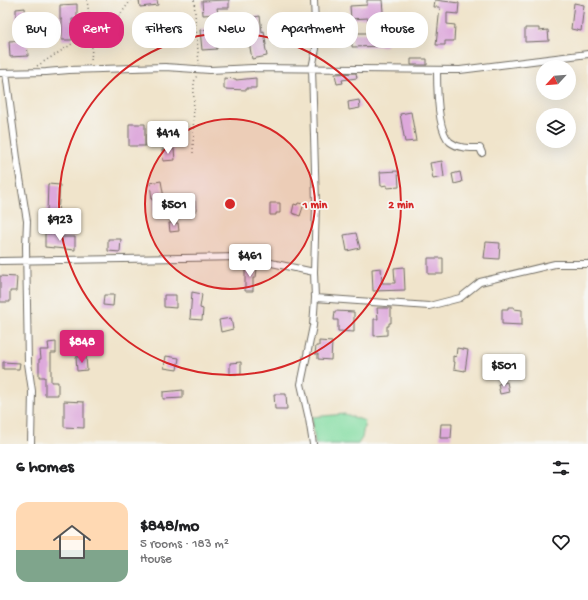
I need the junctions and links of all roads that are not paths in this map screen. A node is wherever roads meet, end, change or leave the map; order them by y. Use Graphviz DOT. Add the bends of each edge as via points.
graph roads {
  1 [pos="314,0"];
  2 [pos="588,54"];
  3 [pos="312,68"];
  4 [pos="437,70"];
  5 [pos="3,73"];
  6 [pos="482,153"];
  7 [pos="26,260"];
  8 [pos="0,261"];
  9 [pos="588,264"];
  10 [pos="314,272"];
  11 [pos="315,298"];
  12 [pos="31,444"];
  13 [pos="313,444"];
  1 -- 3 [label="street" via="316,49"];
  2 -- 4 [label="street" via="460,70"];
  3 -- 4 [label="street"];
  3 -- 5 [label="street" via="210,70 165,67"];
  3 -- 10 [label="street" via="316,204"];
  4 -- 6 [label="street" via="439,110 442,127 449,142 461,147 480,148"];
  5 -- 7 [label="street" via="28,221"];
  7 -- 8 [label="street"];
  7 -- 10 [label="street" via="243,257"];
  7 -- 12 [label="street" via="28,363 32,391"];
  9 -- 11 [label="street" via="555,264 480,282 460,298 429,306"];
  10 -- 11 [label="street"];
  11 -- 13 [label="street" via="313,326 301,384"];
}
